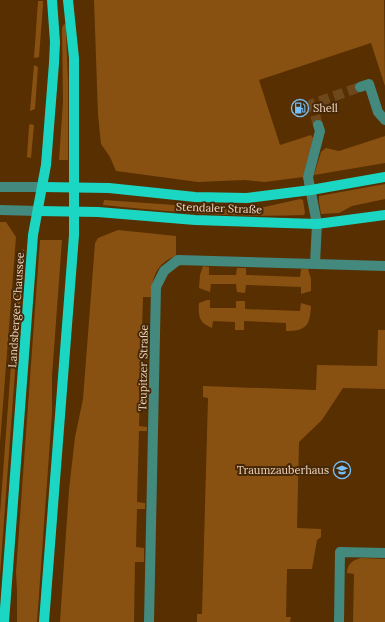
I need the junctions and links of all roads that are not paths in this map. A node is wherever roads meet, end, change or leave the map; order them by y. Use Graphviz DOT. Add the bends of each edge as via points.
graph roads {
  1 [pos="52,0"];
  2 [pos="68,0"];
  3 [pos="360,87"];
  4 [pos="385,120"];
  5 [pos="318,125"];
  6 [pos="385,177"];
  7 [pos="0,187"];
  8 [pos="42,187"];
  9 [pos="75,187"];
  10 [pos="311,190"];
  11 [pos="0,210"];
  12 [pos="38,211"];
  13 [pos="74,212"];
  14 [pos="385,215"];
  15 [pos="316,224"];
  16 [pos="315,263"];
  17 [pos="385,266"];
  18 [pos="385,553"];
  19 [pos="4,622"];
  20 [pos="44,622"];
  21 [pos="149,622"];
  22 [pos="339,622"];
  1 -- 8 [label="main road, Landsberger Chaussee" via="55,42 46,165"];
  2 -- 9 [label="main road" via="74,58"];
  3 -- 4 [label="street" via="369,84 378,112"];
  5 -- 10 [label="street" via="320,131 308,176"];
  6 -- 10 [label="main road, Stendaler Straße"];
  7 -- 8 [label="street"];
  8 -- 9 [label="main road, Stendaler Straße"];
  8 -- 12 [label="main road, Landsberger Chaussee"];
  9 -- 10 [label="main road, Stendaler Straße" via="247,198"];
  9 -- 13 [label="main road"];
  10 -- 15 [label="street"];
  11 -- 12 [label="street"];
  12 -- 13 [label="main road, Stendaler Straße"];
  12 -- 19 [label="main road, Landsberger Chaussee" via="33,235"];
  13 -- 15 [label="main road, Stendaler Straße"];
  13 -- 20 [label="main road"];
  14 -- 15 [label="main road, Stendaler Straße"];
  15 -- 16 [label="street"];
  16 -- 17 [label="street, Teupitzer Straße"];
  16 -- 21 [label="street, Teupitzer Straße" via="178,260 164,271 156,287"];
  18 -- 22 [label="street" via="340,552"];
}
